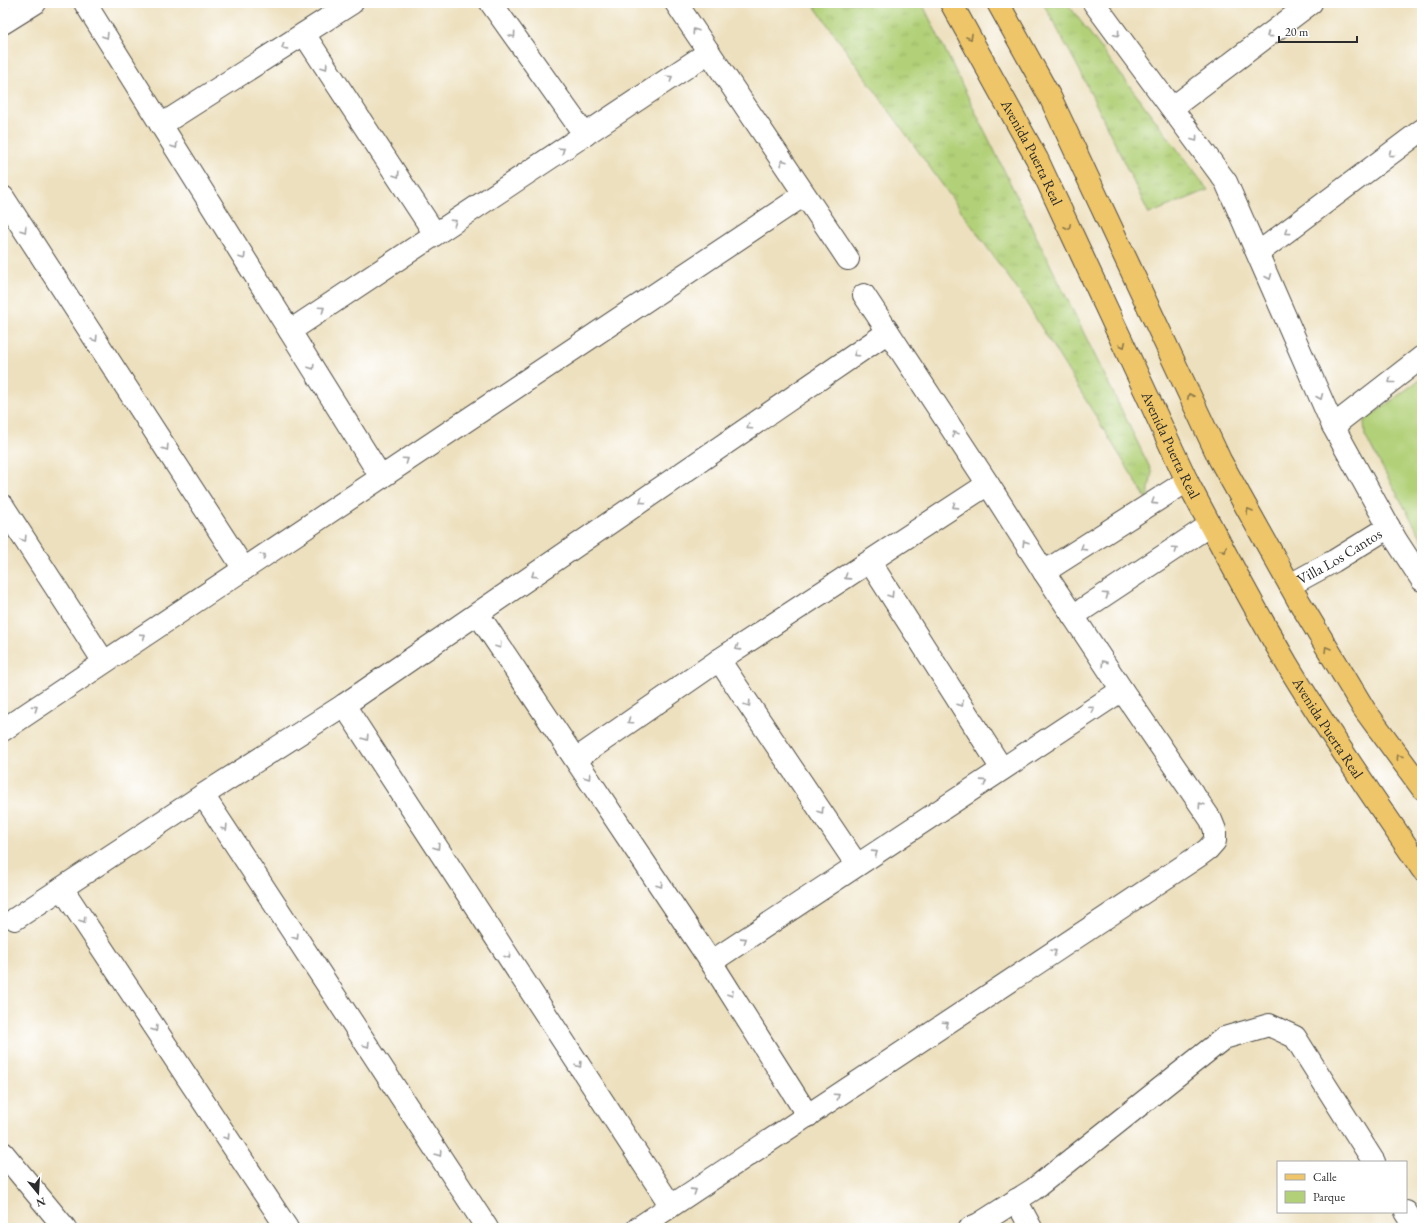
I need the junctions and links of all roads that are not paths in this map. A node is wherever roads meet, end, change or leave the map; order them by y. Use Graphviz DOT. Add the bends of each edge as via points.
graph roads {
  1 [pos="35,3"];
  2 [pos="85,3"];
  3 [pos="352,3"];
  4 [pos="491,3"];
  5 [pos="676,3"];
  6 [pos="951,3"];
  7 [pos="998,3"];
  8 [pos="1094,3"];
  9 [pos="1311,3"];
  10 [pos="3,23"];
  11 [pos="304,34"];
  12 [pos="709,52"];
  13 [pos="1172,108"];
  14 [pos="161,125"];
  15 [pos="1422,130"];
  16 [pos="585,135"];
  17 [pos="804,195"];
  18 [pos="3,197"];
  19 [pos="435,234"];
  20 [pos="1258,253"];
  21 [pos="848,259"];
  22 [pos="864,295"];
  23 [pos="290,331"];
  24 [pos="888,332"];
  25 [pos="1422,357"];
  26 [pos="1333,426"];
  27 [pos="381,477"];
  28 [pos="1186,481"];
  29 [pos="988,484"];
  30 [pos="3,506"];
  31 [pos="1210,525"];
  32 [pos="1393,534"];
  33 [pos="870,562"];
  34 [pos="244,568"];
  35 [pos="1044,572"];
  36 [pos="1422,580"];
  37 [pos="1293,591"];
  38 [pos="478,614"];
  39 [pos="1073,616"];
  40 [pos="719,660"];
  41 [pos="104,662"];
  42 [pos="1122,690"];
  43 [pos="344,705"];
  44 [pos="3,730"];
  45 [pos="576,759"];
  46 [pos="1002,770"];
  47 [pos="1422,788"];
  48 [pos="203,795"];
  49 [pos="857,865"];
  50 [pos="1422,869"];
  51 [pos="62,888"];
  52 [pos="15,919"];
  53 [pos="711,962"];
  54 [pos="808,1116"];
  55 [pos="3,1153"];
  56 [pos="1373,1161"];
  57 [pos="1016,1200"];
  58 [pos="671,1206"];
  59 [pos="1407,1213"];
  60 [pos="977,1227"];
  61 [pos="65,1228"];
  62 [pos="287,1228"];
  63 [pos="487,1228"];
  64 [pos="638,1228"];
  65 [pos="1031,1228"];
  66 [pos="1412,1228"];
  1 -- 10 [label="street"];
  2 -- 14 [label="street, one-way"];
  3 -- 11 [label="street"];
  4 -- 16 [label="street, one-way"];
  12 -- 5 [label="street, one-way"];
  6 -- 28 [label="main road, Avenida Puerta Real, one-way" via="1037,159"];
  37 -- 7 [label="main road, one-way" via="1220,460 1051,99"];
  8 -- 13 [label="street, one-way"];
  9 -- 13 [label="street, one-way"];
  11 -- 14 [label="street, one-way"];
  11 -- 19 [label="street, one-way"];
  16 -- 12 [label="street, one-way"];
  17 -- 12 [label="street, one-way"];
  13 -- 20 [label="street, one-way" via="1226,182"];
  14 -- 23 [label="street, one-way"];
  15 -- 20 [label="street, one-way"];
  19 -- 16 [label="street, one-way"];
  17 -- 21 [label="street"];
  27 -- 17 [label="street, one-way"];
  18 -- 34 [label="street, one-way"];
  23 -- 19 [label="street, one-way"];
  20 -- 26 [label="street, one-way"];
  22 -- 24 [label="street"];
  23 -- 27 [label="street, one-way"];
  29 -- 24 [label="street, one-way"];
  24 -- 38 [label="street, one-way"];
  25 -- 26 [label="street, one-way"];
  26 -- 32 [label="street"];
  34 -- 27 [label="street, one-way"];
  28 -- 31 [label="main road, Avenida Puerta Real"];
  28 -- 35 [label="street, one-way"];
  29 -- 33 [label="street, one-way"];
  35 -- 29 [label="street, one-way"];
  30 -- 41 [label="street, one-way"];
  39 -- 31 [label="street, one-way"];
  31 -- 50 [label="main road, Avenida Puerta Real, one-way" via="1287,664"];
  32 -- 36 [label="street"];
  32 -- 37 [label="street, Villa Los Cantos"];
  33 -- 40 [label="street, one-way"];
  33 -- 46 [label="street, one-way"];
  41 -- 34 [label="street, one-way"];
  35 -- 39 [label="street"];
  47 -- 37 [label="main road, one-way" via="1364,709"];
  38 -- 43 [label="street"];
  38 -- 45 [label="street, one-way"];
  42 -- 39 [label="street, one-way"];
  40 -- 45 [label="street, one-way"];
  40 -- 49 [label="street, one-way"];
  44 -- 41 [label="street, one-way"];
  46 -- 42 [label="street, one-way"];
  54 -- 42 [label="street, one-way" via="1200,855 1215,841 1215,830 1211,820"];
  43 -- 48 [label="street"];
  43 -- 58 [label="street, one-way"];
  45 -- 53 [label="street, one-way"];
  49 -- 46 [label="street, one-way"];
  48 -- 51 [label="street"];
  48 -- 63 [label="street, one-way"];
  53 -- 49 [label="street, one-way"];
  51 -- 52 [label="street"];
  51 -- 62 [label="street, one-way"];
  53 -- 54 [label="street, one-way"];
  58 -- 54 [label="street, one-way"];
  55 -- 61 [label="street"];
  56 -- 57 [label="street" via="1294,1037 1269,1025 1224,1038 1040,1185"];
  57 -- 60 [label="street"];
  57 -- 65 [label="street"];
  58 -- 64 [label="street"];
  59 -- 66 [label="street" via="1413,1223"];
}
